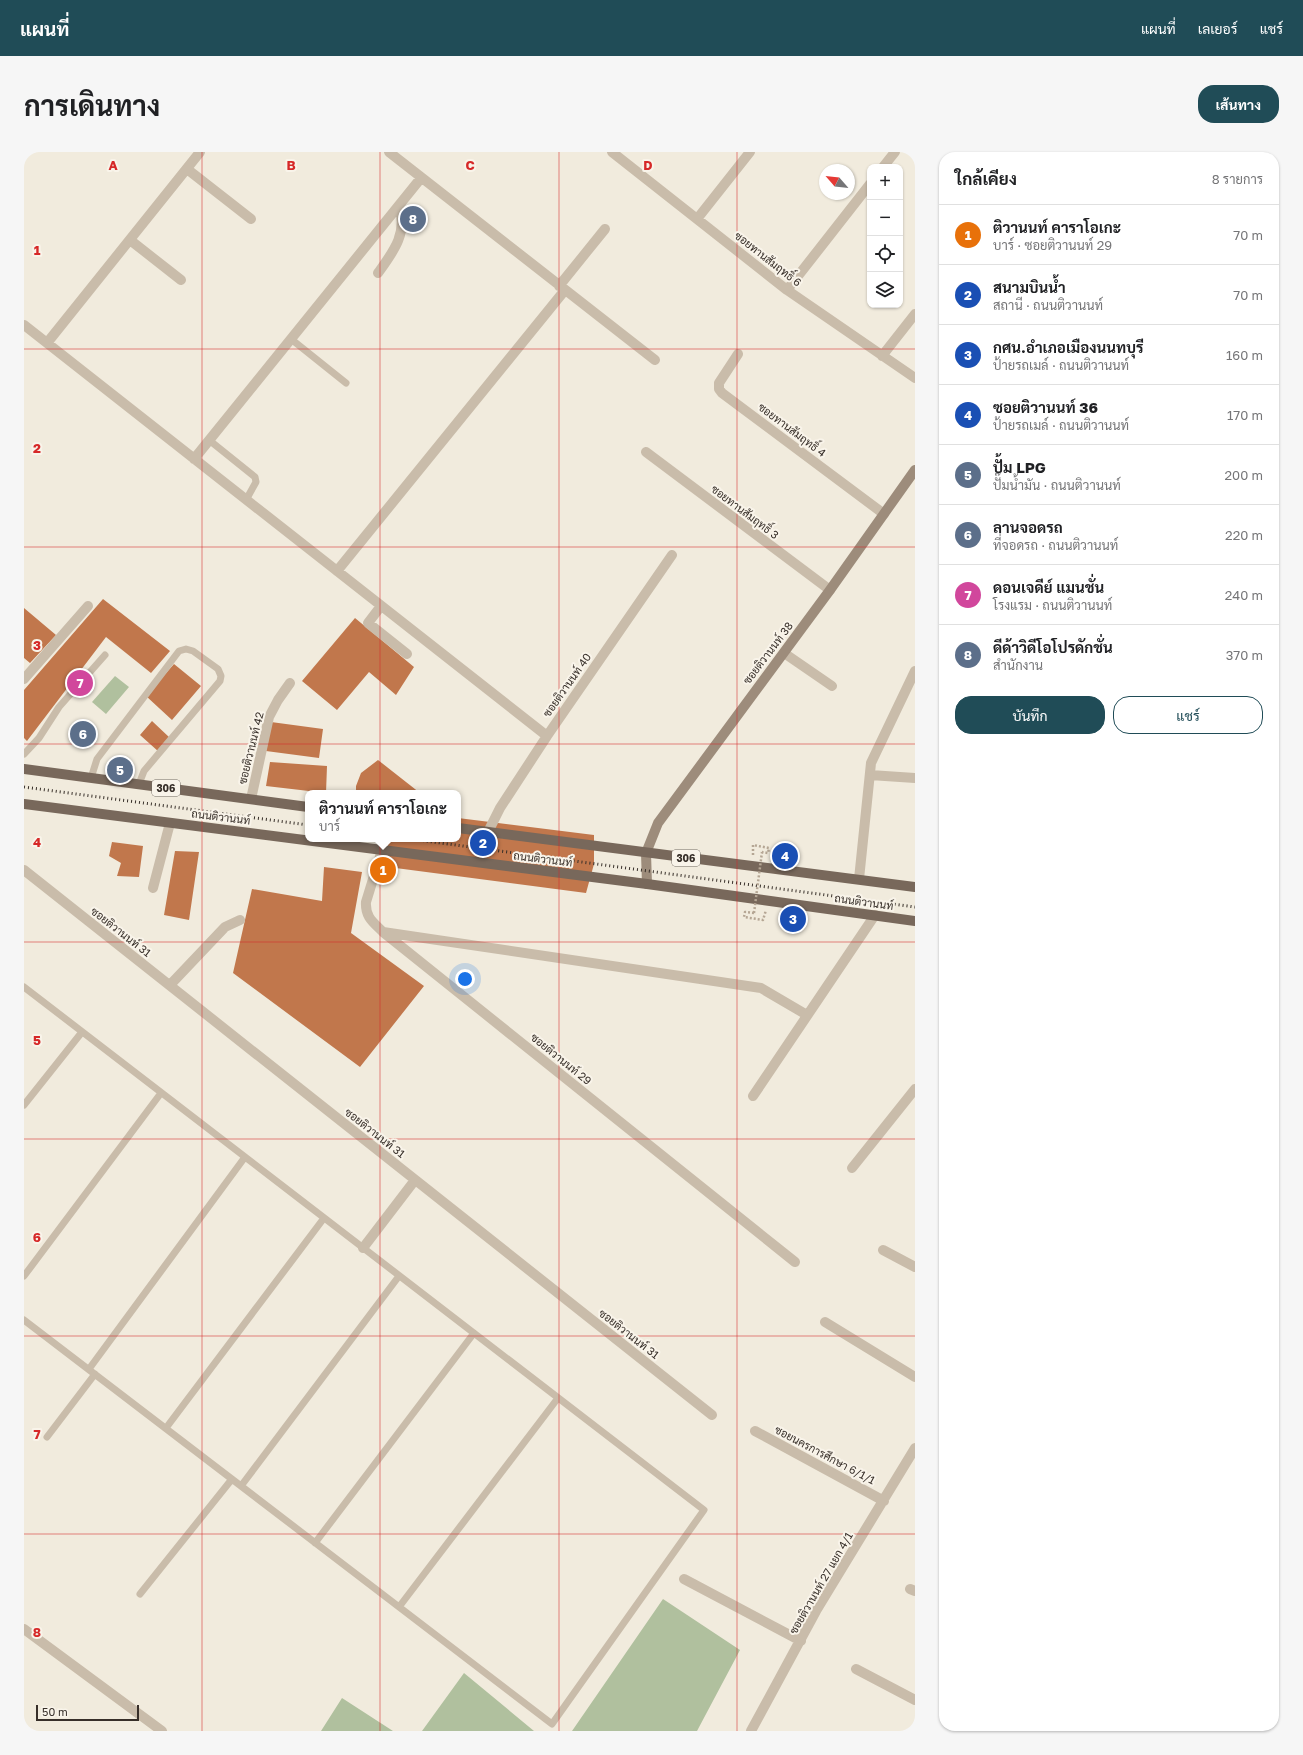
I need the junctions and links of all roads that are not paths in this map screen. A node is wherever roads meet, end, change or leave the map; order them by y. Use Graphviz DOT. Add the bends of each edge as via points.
graph roads {
  1 [pos="200,152"];
  2 [pos="389,152"];
  3 [pos="612,152"];
  4 [pos="750,152"];
  5 [pos="895,152"];
  6 [pos="885,164"];
  7 [pos="187,169"];
  8 [pos="421,178"];
  9 [pos="867,188"];
  10 [pos="399,205"];
  11 [pos="251,219"];
  12 [pos="697,219"];
  13 [pos="605,229"];
  14 [pos="130,240"];
  15 [pos="378,273"];
  16 [pos="181,280"];
  17 [pos="562,288"];
  18 [pos="786,290"];
  19 [pos="915,314"];
  20 [pos="24,325"];
  21 [pos="291,339"];
  22 [pos="47,343"];
  23 [pos="738,354"];
  24 [pos="882,356"];
  25 [pos="655,360"];
  26 [pos="915,378"];
  27 [pos="346,383"];
  28 [pos="209,440"];
  29 [pos="646,452"];
  30 [pos="194,459"];
  31 [pos="915,470"];
  32 [pos="246,500"];
  33 [pos="884,514"];
  34 [pos="672,554"];
  35 [pos="337,571"];
  36 [pos="830,590"];
  37 [pos="88,606"];
  38 [pos="380,606"];
  39 [pos="784,653"];
  40 [pos="407,654"];
  41 [pos="104,655"];
  42 [pos="915,672"];
  43 [pos="24,679"];
  44 [pos="290,683"];
  45 [pos="832,686"];
  46 [pos="547,736"];
  47 [pos="24,754"];
  48 [pos="24,769"];
  49 [pos="870,774"];
  50 [pos="91,778"];
  51 [pos="915,778"];
  52 [pos="139,784"];
  53 [pos="251,799"];
  54 [pos="24,804"];
  55 [pos="305,807"];
  56 [pos="170,823"];
  57 [pos="461,828"];
  58 [pos="488,832"];
  59 [pos="305,840"];
  60 [pos="319,842"];
  61 [pos="382,850"];
  62 [pos="646,853"];
  63 [pos="24,870"];
  64 [pos="860,879"];
  65 [pos="647,884"];
  66 [pos="915,887"];
  67 [pos="153,888"];
  68 [pos="875,915"];
  69 [pos="240,920"];
  70 [pos="915,921"];
  71 [pos="383,932"];
  72 [pos="170,986"];
  73 [pos="24,987"];
  74 [pos="807,1015"];
  75 [pos="82,1032"];
  76 [pos="915,1089"];
  77 [pos="161,1093"];
  78 [pos="753,1096"];
  79 [pos="24,1105"];
  80 [pos="245,1157"];
  81 [pos="852,1168"];
  82 [pos="415,1180"];
  83 [pos="324,1218"];
  84 [pos="363,1248"];
  85 [pos="883,1250"];
  86 [pos="795,1262"];
  87 [pos="915,1267"];
  88 [pos="24,1276"];
  89 [pos="400,1276"];
  90 [pos="24,1320"];
  91 [pos="825,1322"];
  92 [pos="474,1333"];
  93 [pos="89,1369"];
  94 [pos="95,1374"];
  95 [pos="915,1377"];
  96 [pos="558,1398"];
  97 [pos="712,1415"];
  98 [pos="166,1428"];
  99 [pos="755,1431"];
  100 [pos="47,1437"];
  101 [pos="915,1448"];
  102 [pos="232,1479"];
  103 [pos="241,1486"];
  104 [pos="884,1501"];
  105 [pos="315,1543"];
  106 [pos="684,1578"];
  107 [pos="140,1594"];
  108 [pos="399,1607"];
  109 [pos="24,1628"];
  110 [pos="801,1641"];
  111 [pos="856,1668"];
  112 [pos="915,1700"];
  113 [pos="162,1731"];
  114 [pos="751,1731"];
  1 -- 7 [label="street"];
  2 -- 8 [label="street"];
  3 -- 12 [label="street, ซอยทานสัมฤทธิ์ 6"];
  4 -- 12 [label="street"];
  5 -- 6 [label="street"];
  7 -- 11 [label="street"];
  7 -- 14 [label="street"];
  8 -- 10 [label="street"];
  8 -- 17 [label="street"];
  9 -- 18 [label="street"];
  10 -- 15 [label="street" via="404,218 401,234 394,250"];
  10 -- 21 [label="street"];
  12 -- 18 [label="street, ซอยทานสัมฤทธิ์ 6"];
  13 -- 17 [label="street"];
  14 -- 16 [label="street"];
  14 -- 22 [label="street"];
  17 -- 25 [label="street"];
  17 -- 35 [label="street"];
  18 -- 24 [label="street, ซอยทานสัมฤทธิ์ 6"];
  19 -- 24 [label="street"];
  20 -- 22 [label="street"];
  21 -- 27 [label="lane"];
  21 -- 28 [label="street"];
  22 -- 30 [label="street"];
  23 -- 33 [label="street, ซอยทานสัมฤทธิ์ 4" via="719,384 722,393"];
  24 -- 26 [label="street, ซอยทานสัมฤทธิ์ 6"];
  28 -- 30 [label="street"];
  28 -- 32 [label="lane" via="255,476 256,482"];
  29 -- 36 [label="street, ซอยทานสัมฤทธิ์ 3"];
  30 -- 32 [label="street"];
  31 -- 33 [label="street, ซอยติวานนท์ 38"];
  32 -- 35 [label="street"];
  33 -- 36 [label="street, ซอยติวานนท์ 38"];
  34 -- 46 [label="street, ซอยติวานนท์ 40"];
  35 -- 38 [label="street"];
  36 -- 39 [label="street, ซอยติวานนท์ 38"];
  37 -- 43 [label="street"];
  38 -- 40 [label="street" via="368,623"];
  38 -- 46 [label="street"];
  39 -- 45 [label="street"];
  39 -- 62 [label="street, ซอยติวานนท์ 38" via="658,823"];
  41 -- 47 [label="lane"];
  42 -- 49 [label="street" via="871,763"];
  44 -- 53 [label="street, ซอยติวานนท์ 42" via="269,717"];
  46 -- 58 [label="street, ซอยติวานนท์ 40" via="500,808"];
  48 -- 50 [label="main road, ถนนติวานนท์ / 306"];
  49 -- 51 [label="street"];
  49 -- 64 [label="street"];
  50 -- 52 [label="main road, ถนนติวานนท์ / 306"];
  50 -- 52 [label="lane" via="97,759 180,651 186,648 218,669 220,681 144,771"];
  52 -- 53 [label="main road, ถนนติวานนท์ / 306"];
  53 -- 55 [label="main road, ถนนติวานนท์ / 306"];
  54 -- 56 [label="main road, ถนนติวานนท์"];
  56 -- 59 [label="main road, ถนนติวานนท์"];
  56 -- 67 [label="street"];
  57 -- 58 [label="main road, ถนนติวานนท์ / 306"];
  58 -- 62 [label="main road, ถนนติวานนท์ / 306"];
  60 -- 61 [label="main road, ถนนติวานนท์"];
  61 -- 65 [label="main road, ถนนติวานนท์"];
  61 -- 71 [label="street, ซอยติวานนท์ 29" via="365,909 368,917"];
  62 -- 64 [label="main road, ถนนติวานนท์ / 306"];
  62 -- 65 [label="street"];
  63 -- 72 [label="street, ซอยติวานนท์ 31"];
  64 -- 66 [label="main road, ถนนติวานนท์ / 306"];
  65 -- 68 [label="main road, ถนนติวานนท์"];
  68 -- 70 [label="main road, ถนนติวานนท์"];
  68 -- 74 [label="street"];
  69 -- 72 [label="street" via="225,927"];
  71 -- 74 [label="street" via="761,988"];
  71 -- 86 [label="street, ซอยติวานนท์ 29"];
  72 -- 82 [label="street, ซอยติวานนท์ 31"];
  73 -- 75 [label="lane"];
  74 -- 78 [label="street"];
  75 -- 77 [label="lane"];
  75 -- 79 [label="lane"];
  76 -- 81 [label="street"];
  77 -- 80 [label="lane"];
  77 -- 88 [label="lane"];
  80 -- 83 [label="lane"];
  80 -- 93 [label="lane"];
  82 -- 84 [label="street"];
  82 -- 97 [label="street, ซอยติวานนท์ 31"];
  83 -- 84 [label="lane"];
  83 -- 98 [label="lane"];
  84 -- 89 [label="lane"];
  85 -- 87 [label="street"];
  89 -- 92 [label="lane"];
  89 -- 103 [label="lane"];
  90 -- 93 [label="lane"];
  91 -- 95 [label="street"];
  92 -- 96 [label="lane"];
  92 -- 105 [label="lane"];
  93 -- 94 [label="lane"];
  94 -- 98 [label="lane"];
  94 -- 100 [label="lane"];
  96 -- 108 [label="lane"];
  96 -- 108 [label="lane" via="704,1510 552,1724"];
  98 -- 102 [label="lane"];
  99 -- 104 [label="street, ซอยนครการศึกษา 6/1/1"];
  101 -- 104 [label="street, ซอยติวานนท์ 27 แยก 4/1"];
  102 -- 103 [label="lane"];
  102 -- 107 [label="lane"];
  103 -- 105 [label="lane"];
  104 -- 110 [label="street, ซอยติวานนท์ 27 แยก 4/1"];
  105 -- 108 [label="lane"];
  106 -- 110 [label="street"];
  109 -- 113 [label="street"];
  110 -- 114 [label="street, ซอยติวานนท์ 27 แยก 4/1"];
  111 -- 112 [label="street"];
}
